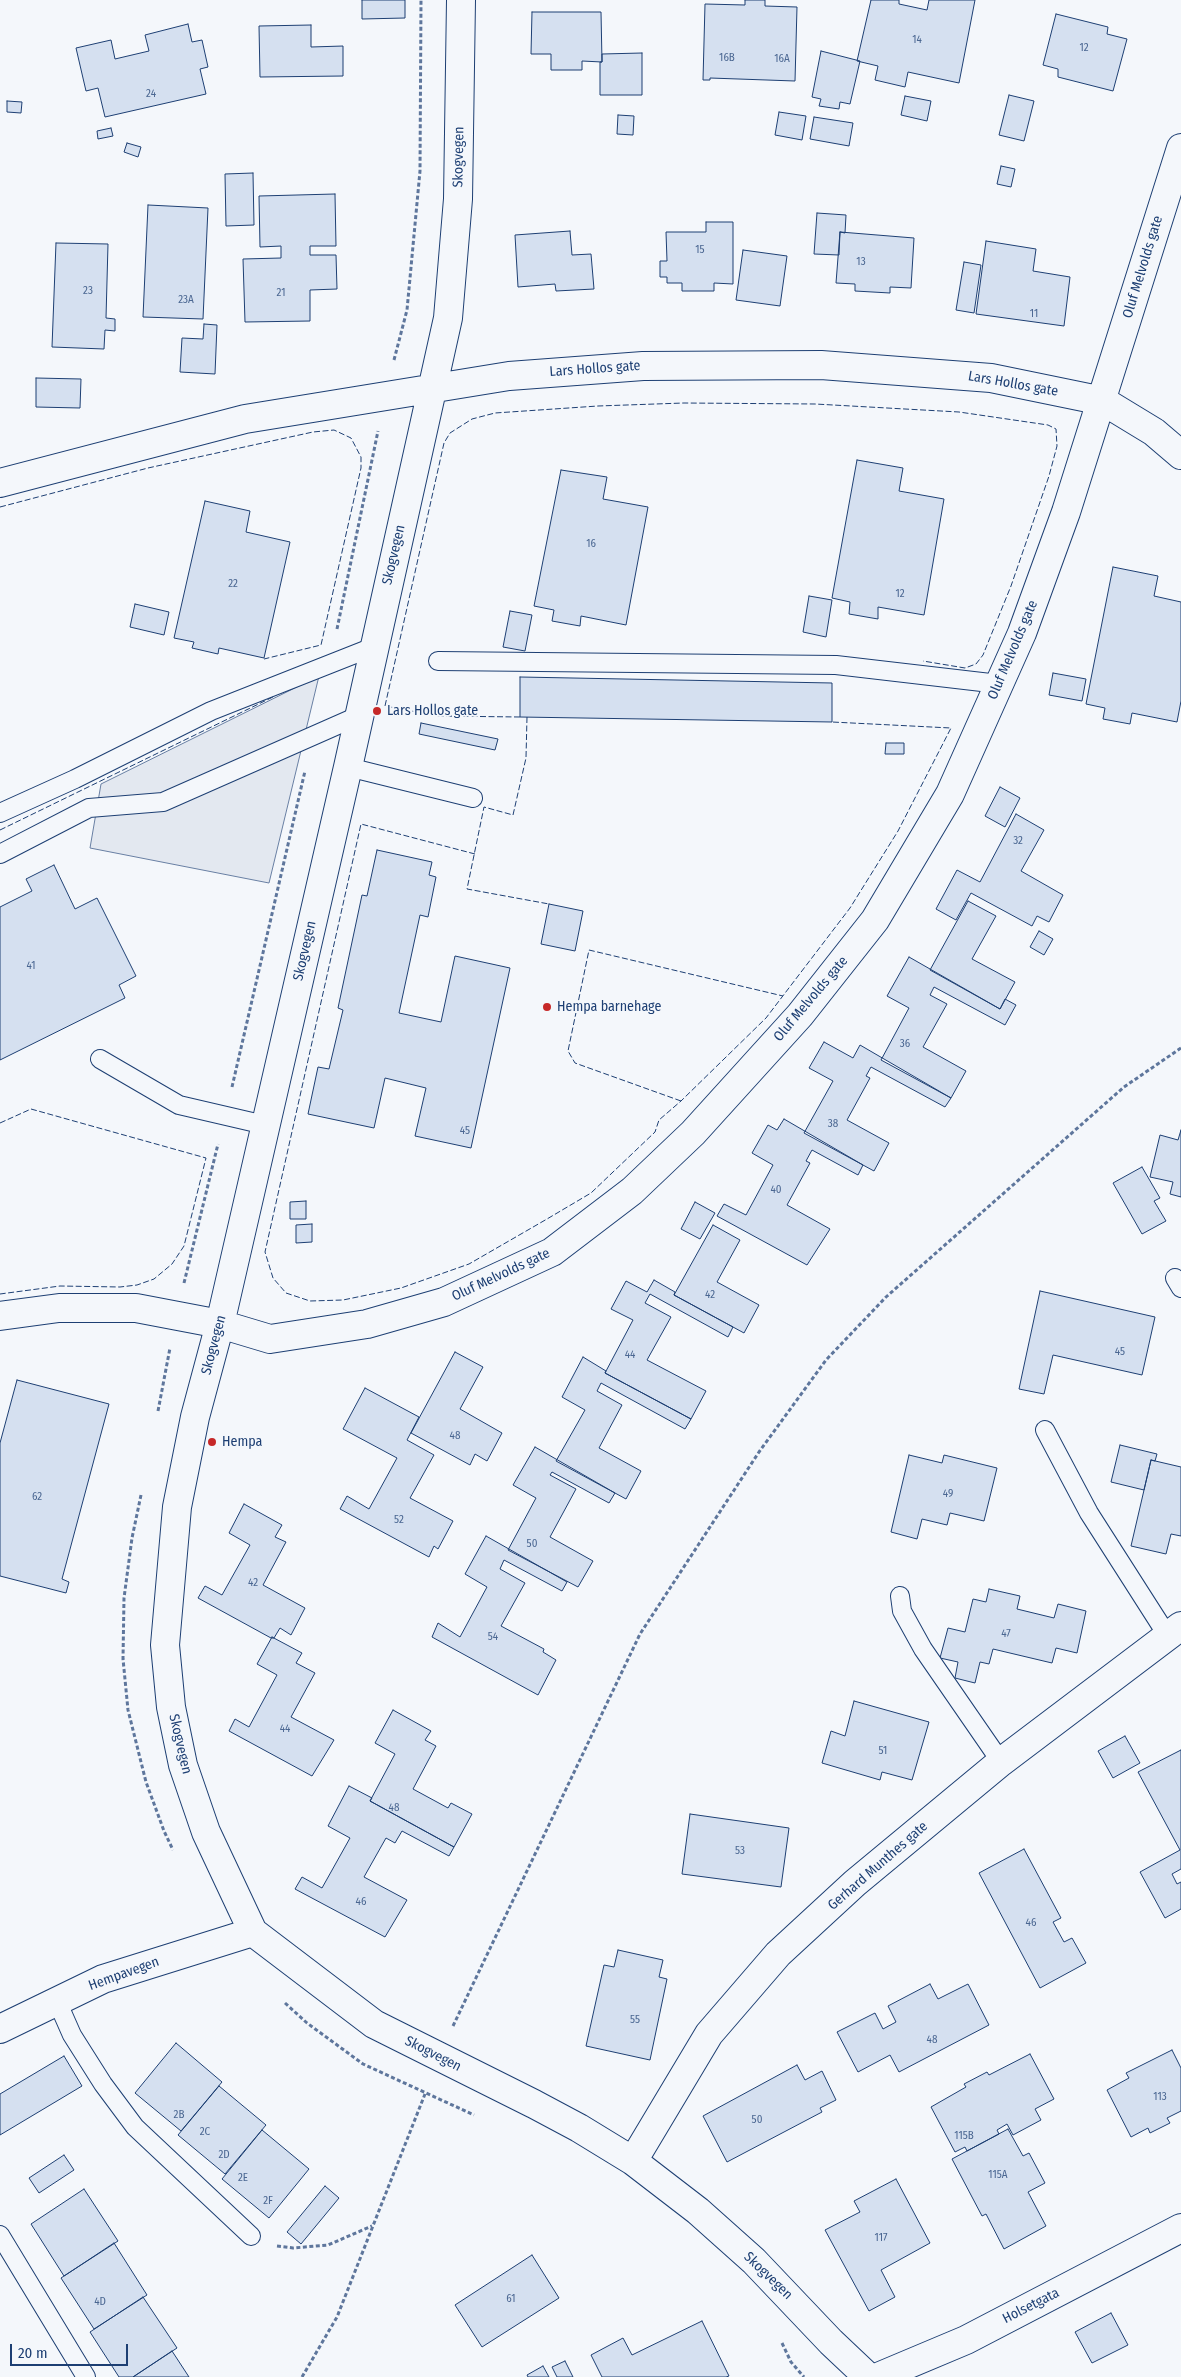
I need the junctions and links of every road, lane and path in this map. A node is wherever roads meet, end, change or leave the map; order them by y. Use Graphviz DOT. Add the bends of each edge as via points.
graph roads {
  1 [pos="461,0"];
  2 [pos="1181,148"];
  3 [pos="1177,176"];
  4 [pos="431,388"];
  5 [pos="1103,401"];
  6 [pos="1181,455"];
  7 [pos="0,484"];
  8 [pos="373,647"];
  9 [pos="438,661"];
  10 [pos="999,684"];
  11 [pos="358,716"];
  12 [pos="348,767"];
  13 [pos="473,798"];
  14 [pos="0,813"];
  15 [pos="0,854"];
  16 [pos="1181,1048"];
  17 [pos="100,1059"];
  18 [pos="265,1125"];
  19 [pos="0,1316"];
  20 [pos="220,1324"];
  21 [pos="1045,1430"];
  22 [pos="900,1596"];
  23 [pos="1174,1631"];
  24 [pos="1001,1762"];
  25 [pos="253,1932"];
  26 [pos="57,2002"];
  27 [pos="453,2027"];
  28 [pos="0,2029"];
  29 [pos="425,2094"];
  30 [pos="633,2161"];
  31 [pos="372,2226"];
  32 [pos="1181,2228"];
  33 [pos="0,2235"];
  34 [pos="250,2236"];
  35 [pos="831,2342"];
  36 [pos="786,2352"];
  37 [pos="86,2377"];
  38 [pos="302,2377"];
  39 [pos="868,2377"];
  40 [pos="878,2377"];
  1 -- 4 [label="street, Skogvegen" via="458,199 448,318"];
  2 -- 3 [label="street, Oluf Melvolds gate"];
  3 -- 5 [label="street, Oluf Melvolds gate"];
  4 -- 5 [label="street, Lars Hollos gate" via="510,376 643,366 821,365 991,378"];
  4 -- 7 [label="street, Lars Hollos gate" via="246,419"];
  4 -- 8 [label="street, Skogvegen"];
  5 -- 6 [label="street, Lars Hollos gate" via="1154,432"];
  5 -- 10 [label="street, Oluf Melvolds gate" via="1022,633"];
  8 -- 11 [label="street, Skogvegen"];
  8 -- 14 [label="lane" via="212,711"];
  9 -- 10 [label="lane" via="836,665"];
  10 -- 20 [label="street, Oluf Melvolds gate" via="950,794 875,920 794,1022 693,1133 632,1191 552,1252 444,1302 367,1324 270,1338"];
  11 -- 12 [label="street, Skogvegen"];
  11 -- 15 [label="lane" via="162,802 89,808"];
  12 -- 13 [label="lane"];
  12 -- 18 [label="street, Skogvegen"];
  16 -- 27 [label="path" via="1117,1093 886,1297 826,1360 760,1452 640,1634"];
  17 -- 18 [label="lane" via="179,1105"];
  18 -- 20 [label="street, Skogvegen"];
  19 -- 20 [label="street, Oluf Melvolds gate" via="59,1308 136,1308"];
  20 -- 25 [label="street, Skogvegen" via="195,1417 177,1507 165,1645 171,1708 183,1765 206,1832"];
  21 -- 23 [label="lane" via="1089,1513"];
  22 -- 24 [label="lane" via="902,1611 923,1649"];
  23 -- 24 [label="street, Gerhard Munthes gate"];
  24 -- 30 [label="street, Gerhard Munthes gate" via="855,1883 778,1954 709,2034"];
  25 -- 26 [label="street, Hempavegen" via="103,1979"];
  25 -- 30 [label="street, Skogvegen" via="374,2024 557,2116"];
  26 -- 28 [label="street, Hempavegen"];
  26 -- 34 [label="lane" via="82,2052 135,2128"];
  29 -- 31 [label="path"];
  30 -- 35 [label="street, Skogvegen" via="754,2261"];
  31 -- 34 [label="path" via="328,2245 292,2248 265,2244"];
  31 -- 38 [label="path" via="337,2317"];
  32 -- 40 [label="street, Holsetgata" via="966,2340"];
  33 -- 37 [label="lane"];
  35 -- 36 [label="path"];
  35 -- 39 [label="street, Skogvegen"];
}
